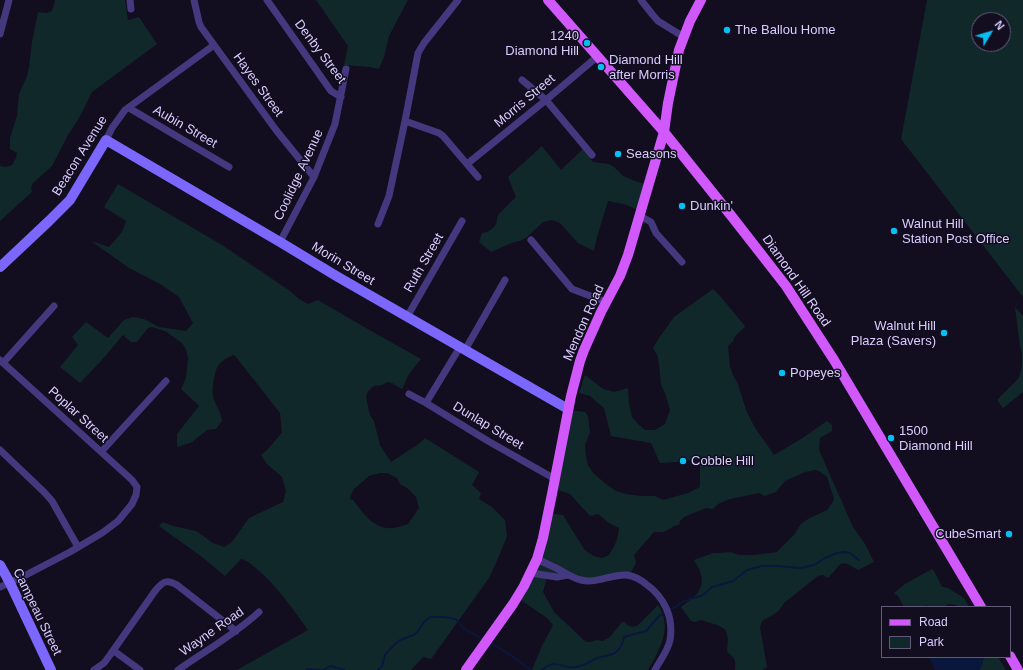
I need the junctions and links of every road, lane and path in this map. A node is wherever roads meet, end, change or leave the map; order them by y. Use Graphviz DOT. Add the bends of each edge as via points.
graph roads {
  1 [pos="9,0"];
  2 [pos="130,0"];
  3 [pos="194,0"];
  4 [pos="267,0"];
  5 [pos="458,0"];
  6 [pos="548,0"];
  7 [pos="640,0"];
  8 [pos="701,0"];
  9 [pos="131,9"];
  10 [pos="0,34"];
  11 [pos="684,38"];
  12 [pos="214,45"];
  13 [pos="598,56"];
  14 [pos="346,69"];
  15 [pos="522,80"];
  16 [pos="341,97"];
  17 [pos="546,100"];
  18 [pos="129,108"];
  19 [pos="405,121"];
  20 [pos="664,132"];
  21 [pos="106,140"];
  22 [pos="592,155"];
  23 [pos="467,164"];
  24 [pos="229,167"];
  25 [pos="314,177"];
  26 [pos="478,177"];
  27 [pos="640,216"];
  28 [pos="462,221"];
  29 [pos="378,224"];
  30 [pos="531,240"];
  31 [pos="280,242"];
  32 [pos="682,262"];
  33 [pos="0,267"];
  34 [pos="505,280"];
  35 [pos="606,302"];
  36 [pos="54,306"];
  37 [pos="407,317"];
  38 [pos="462,349"];
  39 [pos="1,362"];
  40 [pos="166,381"];
  41 [pos="409,394"];
  42 [pos="426,403"];
  43 [pos="568,409"];
  44 [pos="0,450"];
  45 [pos="101,452"];
  46 [pos="554,479"];
  47 [pos="78,547"];
  48 [pos="537,559"];
  49 [pos="0,565"];
  50 [pos="531,573"];
  51 [pos="569,575"];
  52 [pos="10,583"];
  53 [pos="0,587"];
  54 [pos="980,606"];
  55 [pos="259,612"];
  56 [pos="236,631"];
  57 [pos="114,651"];
  58 [pos="1011,658"];
  59 [pos="51,670"];
  60 [pos="94,670"];
  61 [pos="140,670"];
  62 [pos="178,670"];
  63 [pos="466,670"];
  64 [pos="655,670"];
  65 [pos="1018,670"];
  1 -- 10 [label="street"];
  2 -- 9 [label="street"];
  3 -- 12 [label="street, Hayes Street" via="199,22"];
  4 -- 16 [label="street, Denby Street" via="331,91"];
  5 -- 19 [label="street" via="418,53"];
  6 -- 13 [label="main road, Diamond Hill Road"];
  7 -- 11 [label="street" via="658,21"];
  8 -- 11 [label="main road, Mendon Road"];
  11 -- 20 [label="main road, Mendon Road" via="671,87"];
  12 -- 18 [label="street, Beacon Avenue"];
  12 -- 25 [label="street, Hayes Street"];
  13 -- 17 [label="street, Morris Street"];
  13 -- 20 [label="main road, Diamond Hill Road"];
  14 -- 16 [label="street, Coolidge Avenue"];
  15 -- 17 [label="street"];
  16 -- 25 [label="street, Coolidge Avenue" via="335,124"];
  17 -- 22 [label="street"];
  17 -- 23 [label="street, Morris Street"];
  18 -- 21 [label="street, Beacon Avenue" via="112,128"];
  18 -- 24 [label="street, Aubin Street"];
  19 -- 23 [label="street" via="439,133"];
  19 -- 29 [label="street" via="389,196"];
  20 -- 27 [label="main road, Mendon Road"];
  20 -- 54 [label="main road, Diamond Hill Road" via="774,270 812,325"];
  21 -- 31 [label="street, Morin Street"];
  21 -- 33 [label="street, Beacon Avenue" via="70,200"];
  23 -- 26 [label="street"];
  25 -- 31 [label="street, Coolidge Avenue"];
  27 -- 32 [label="street" via="651,222 656,233"];
  27 -- 35 [label="main road, Mendon Road" via="620,276"];
  28 -- 37 [label="street, Ruth Street"];
  30 -- 35 [label="street" via="572,289"];
  31 -- 37 [label="street, Morin Street"];
  34 -- 38 [label="street"];
  35 -- 43 [label="main road, Mendon Road" via="584,350"];
  36 -- 39 [label="street"];
  37 -- 38 [label="street, Morin Street"];
  38 -- 42 [label="street"];
  38 -- 43 [label="street, Morin Street"];
  39 -- 45 [label="street, Poplar Street"];
  40 -- 45 [label="street"];
  41 -- 42 [label="street, Dunlap Street"];
  42 -- 46 [label="street, Dunlap Street"];
  43 -- 46 [label="main road, Mendon Road"];
  44 -- 47 [label="street" via="52,501"];
  45 -- 47 [label="street, Poplar Street" via="132,480 137,487 136,495 118,521"];
  46 -- 48 [label="main road, Mendon Road"];
  47 -- 52 [label="street"];
  48 -- 50 [label="main road, Mendon Road"];
  48 -- 51 [label="street"];
  49 -- 52 [label="street, Campeau Street"];
  50 -- 51 [label="street"];
  50 -- 63 [label="main road, Mendon Road" via="506,615"];
  51 -- 64 [label="street" via="587,581 632,576 658,594 670,618 670,640"];
  52 -- 53 [label="street"];
  52 -- 59 [label="street, Campeau Street"];
  55 -- 56 [label="street, Wayne Road"];
  56 -- 57 [label="street" via="178,585 164,582 155,591"];
  56 -- 62 [label="street, Wayne Road"];
  57 -- 60 [label="street"];
  57 -- 61 [label="street"];
  58 -- 65 [label="main road"];
}
